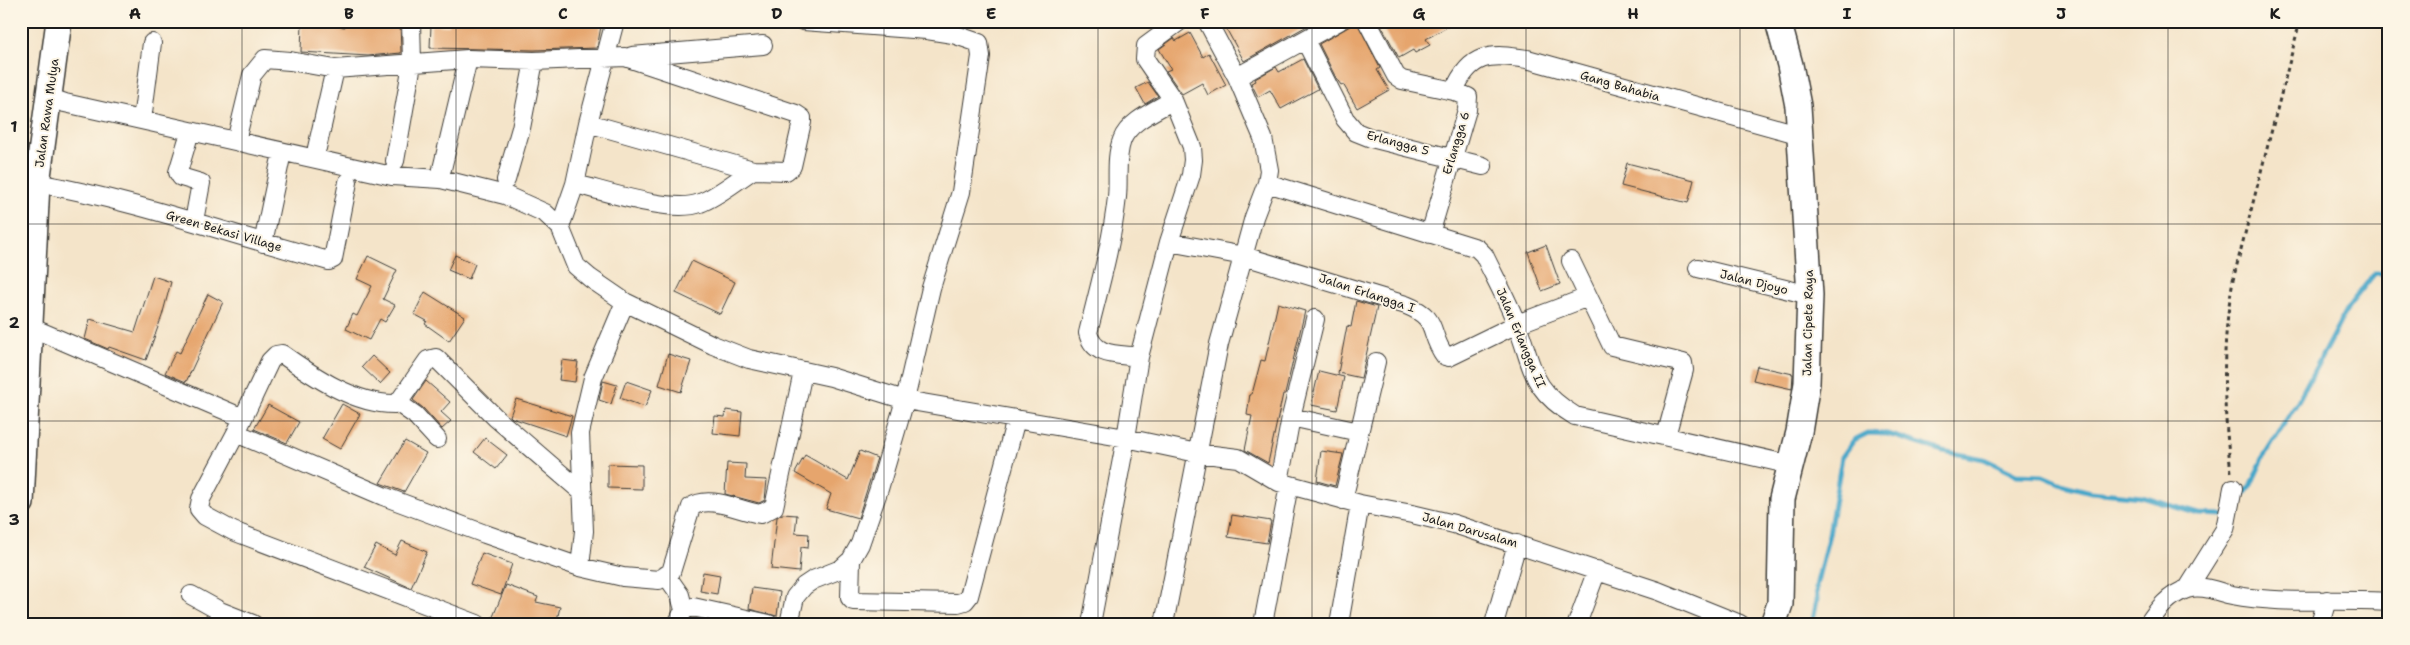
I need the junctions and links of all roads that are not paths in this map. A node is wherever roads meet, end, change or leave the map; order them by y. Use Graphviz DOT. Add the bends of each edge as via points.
graph roads {
  1 [pos="59,21"];
  2 [pos="411,21"];
  3 [pos="615,21"];
  4 [pos="802,21"];
  5 [pos="1180,21"];
  6 [pos="1207,21"];
  7 [pos="1339,21"];
  8 [pos="1367,21"];
  9 [pos="1778,21"];
  10 [pos="928,26"];
  11 [pos="1305,40"];
  12 [pos="152,43"];
  13 [pos="763,45"];
  14 [pos="625,57"];
  15 [pos="468,58"];
  16 [pos="606,58"];
  17 [pos="534,61"];
  18 [pos="412,64"];
  19 [pos="335,69"];
  20 [pos="1237,77"];
  21 [pos="1454,91"];
  22 [pos="48,98"];
  23 [pos="1173,100"];
  24 [pos="142,120"];
  25 [pos="588,123"];
  26 [pos="1801,136"];
  27 [pos="236,141"];
  28 [pos="187,142"];
  29 [pos="317,148"];
  30 [pos="1452,157"];
  31 [pos="395,161"];
  32 [pos="280,162"];
  33 [pos="1483,166"];
  34 [pos="442,168"];
  35 [pos="753,170"];
  36 [pos="506,180"];
  37 [pos="348,182"];
  38 [pos="37,183"];
  39 [pos="1267,183"];
  40 [pos="575,184"];
  41 [pos="28,221"];
  42 [pos="194,221"];
  43 [pos="560,227"];
  44 [pos="1430,234"];
  45 [pos="1169,242"];
  46 [pos="263,244"];
  47 [pos="1244,256"];
  48 [pos="1571,261"];
  49 [pos="1698,268"];
  50 [pos="1810,296"];
  51 [pos="1588,297"];
  52 [pos="625,302"];
  53 [pos="1314,320"];
  54 [pos="1517,324"];
  55 [pos="30,327"];
  56 [pos="1138,357"];
  57 [pos="1376,362"];
  58 [pos="803,372"];
  59 [pos="905,400"];
  60 [pos="398,402"];
  61 [pos="1291,417"];
  62 [pos="1016,419"];
  63 [pos="240,426"];
  64 [pos="1359,432"];
  65 [pos="1666,436"];
  66 [pos="1126,438"];
  67 [pos="437,440"];
  68 [pos="1197,453"];
  69 [pos="1791,465"];
  70 [pos="1284,484"];
  71 [pos="2233,488"];
  72 [pos="583,493"];
  73 [pos="1352,502"];
  74 [pos="21,504"];
  75 [pos="1517,544"];
  76 [pos="852,560"];
  77 [pos="580,567"];
  78 [pos="1597,570"];
  79 [pos="666,575"];
  80 [pos="2188,588"];
  81 [pos="191,596"];
  82 [pos="2327,600"];
  83 [pos="2389,602"];
  84 [pos="680,617"];
  85 [pos="253,624"];
  86 [pos="477,624"];
  87 [pos="769,624"];
  88 [pos="789,624"];
  89 [pos="1090,624"];
  90 [pos="1164,624"];
  91 [pos="1263,624"];
  92 [pos="1339,624"];
  93 [pos="1494,624"];
  94 [pos="1577,624"];
  95 [pos="1740,624"];
  96 [pos="1773,624"];
  97 [pos="2148,624"];
  98 [pos="2320,624"];
  1 -- 22 [label="main road, Jalan Rawa Mulya"];
  2 -- 18 [label="street"];
  3 -- 16 [label="street"];
  4 -- 10 [label="street"];
  5 -- 23 [label="street" via="1146,46 1145,59"];
  6 -- 20 [label="street"];
  7 -- 11 [label="street"];
  8 -- 21 [label="street" via="1396,76 1408,82"];
  9 -- 26 [label="main road, Jalan Cipete Raya" via="1790,65"];
  10 -- 59 [label="street" via="979,42 981,56 961,192 931,288"];
  11 -- 20 [label="street"];
  11 -- 30 [label="street, Erlangga 5" via="1345,120 1356,132"];
  12 -- 24 [label="street"];
  13 -- 14 [label="street"];
  14 -- 16 [label="street"];
  14 -- 35 [label="street" via="802,118 792,166 786,171"];
  15 -- 17 [label="street"];
  15 -- 18 [label="street"];
  15 -- 34 [label="street"];
  16 -- 17 [label="street"];
  16 -- 25 [label="street"];
  17 -- 36 [label="street" via="521,128"];
  18 -- 19 [label="street"];
  18 -- 31 [label="street"];
  19 -- 27 [label="street" via="265,60 252,75"];
  19 -- 29 [label="street"];
  20 -- 39 [label="street" via="1263,138 1269,170"];
  21 -- 26 [label="street, Gang Bahabia" via="1468,66 1478,59 1499,54 1527,59"];
  21 -- 30 [label="street, Erlangga 6" via="1464,94 1468,101"];
  22 -- 24 [label="street"];
  22 -- 38 [label="main road, Jalan Rawa Mulya"];
  23 -- 45 [label="street" via="1192,147 1193,160"];
  23 -- 56 [label="street" via="1132,126 1122,139 1117,197 1088,333 1096,349"];
  24 -- 27 [label="street"];
  25 -- 35 [label="street"];
  25 -- 40 [label="street"];
  26 -- 50 [label="main road, Jalan Cipete Raya"];
  27 -- 43 [label="street" via="392,176 441,180 505,195 545,213"];
  28 -- 42 [label="street" via="178,172 181,177 201,183"];
  30 -- 33 [label="street, Erlangga 5"];
  30 -- 44 [label="street, Erlangga 6"];
  32 -- 46 [label="street"];
  35 -- 40 [label="street" via="700,203 678,206"];
  37 -- 46 [label="street, Green Bekasi Village" via="331,261"];
  38 -- 41 [label="main road, Jalan Rawa Mulya"];
  38 -- 42 [label="street, Green Bekasi Village"];
  39 -- 44 [label="street, Jalan Erlangga II"];
  39 -- 47 [label="street"];
  40 -- 43 [label="street"];
  41 -- 55 [label="main road, Jalan Rawa Mulya"];
  42 -- 46 [label="street, Green Bekasi Village"];
  43 -- 52 [label="street, Jalan Darusalam" via="576,266"];
  44 -- 54 [label="street, Jalan Erlangga II" via="1468,244 1484,255"];
  45 -- 47 [label="street"];
  45 -- 56 [label="street"];
  47 -- 54 [label="street, Jalan Erlangga I" via="1421,311 1430,320 1445,356 1458,355"];
  47 -- 68 [label="street" via="1219,344"];
  48 -- 51 [label="street"];
  49 -- 50 [label="street, Jalan Djoyo"];
  50 -- 69 [label="main road, Jalan Cipete Raya" via="1806,383"];
  51 -- 54 [label="street"];
  51 -- 65 [label="street" via="1612,346 1683,363 1684,370"];
  52 -- 58 [label="street, Jalan Darusalam" via="749,359"];
  52 -- 72 [label="street" via="593,378 584,414 580,434"];
  53 -- 61 [label="street"];
  54 -- 65 [label="street, Jalan Erlangga II" via="1538,385 1548,398 1575,416"];
  55 -- 63 [label="street"];
  55 -- 74 [label="main road, Jalan Rawa Mulya"];
  56 -- 66 [label="street"];
  57 -- 64 [label="street"];
  58 -- 59 [label="street, Jalan Darusalam" via="831,377"];
  58 -- 79 [label="street" via="774,507 761,514 699,501 691,507 671,572"];
  59 -- 62 [label="street, Jalan Darusalam"];
  59 -- 76 [label="street" via="879,489"];
  60 -- 63 [label="street" via="389,404 355,396 331,386 282,354 270,361"];
  60 -- 67 [label="street" via="415,415"];
  60 -- 72 [label="street" via="428,360 436,358 496,418"];
  61 -- 64 [label="street"];
  61 -- 70 [label="street"];
  62 -- 66 [label="street, Jalan Darusalam"];
  62 -- 76 [label="street" via="970,596 965,601 853,601 849,591"];
  63 -- 77 [label="street" via="383,496"];
  63 -- 86 [label="street" via="201,499 199,509 205,516 233,531"];
  64 -- 73 [label="street"];
  65 -- 69 [label="street, Jalan Erlangga II"];
  66 -- 68 [label="street, Jalan Darusalam"];
  66 -- 89 [label="street"];
  68 -- 70 [label="street, Jalan Darusalam" via="1238,458"];
  68 -- 90 [label="street"];
  69 -- 96 [label="main road, Jalan Cipete Raya" via="1782,499 1780,604"];
  70 -- 73 [label="street, Jalan Darusalam"];
  70 -- 91 [label="street"];
  71 -- 80 [label="street" via="2225,529"];
  72 -- 77 [label="street" via="584,531"];
  73 -- 75 [label="street, Jalan Darusalam" via="1412,514"];
  73 -- 92 [label="street"];
  75 -- 78 [label="street, Jalan Darusalam"];
  75 -- 93 [label="street"];
  76 -- 88 [label="street" via="841,569 804,586 795,597"];
  77 -- 79 [label="street" via="644,581 659,580"];
  78 -- 94 [label="street"];
  78 -- 95 [label="street, Jalan Darusalam"];
  79 -- 84 [label="street" via="680,595"];
  80 -- 82 [label="street" via="2284,601"];
  80 -- 97 [label="street" via="2162,604"];
  81 -- 85 [label="street"];
  82 -- 83 [label="street"];
  82 -- 98 [label="street"];
  84 -- 87 [label="street" via="693,606"];
}
